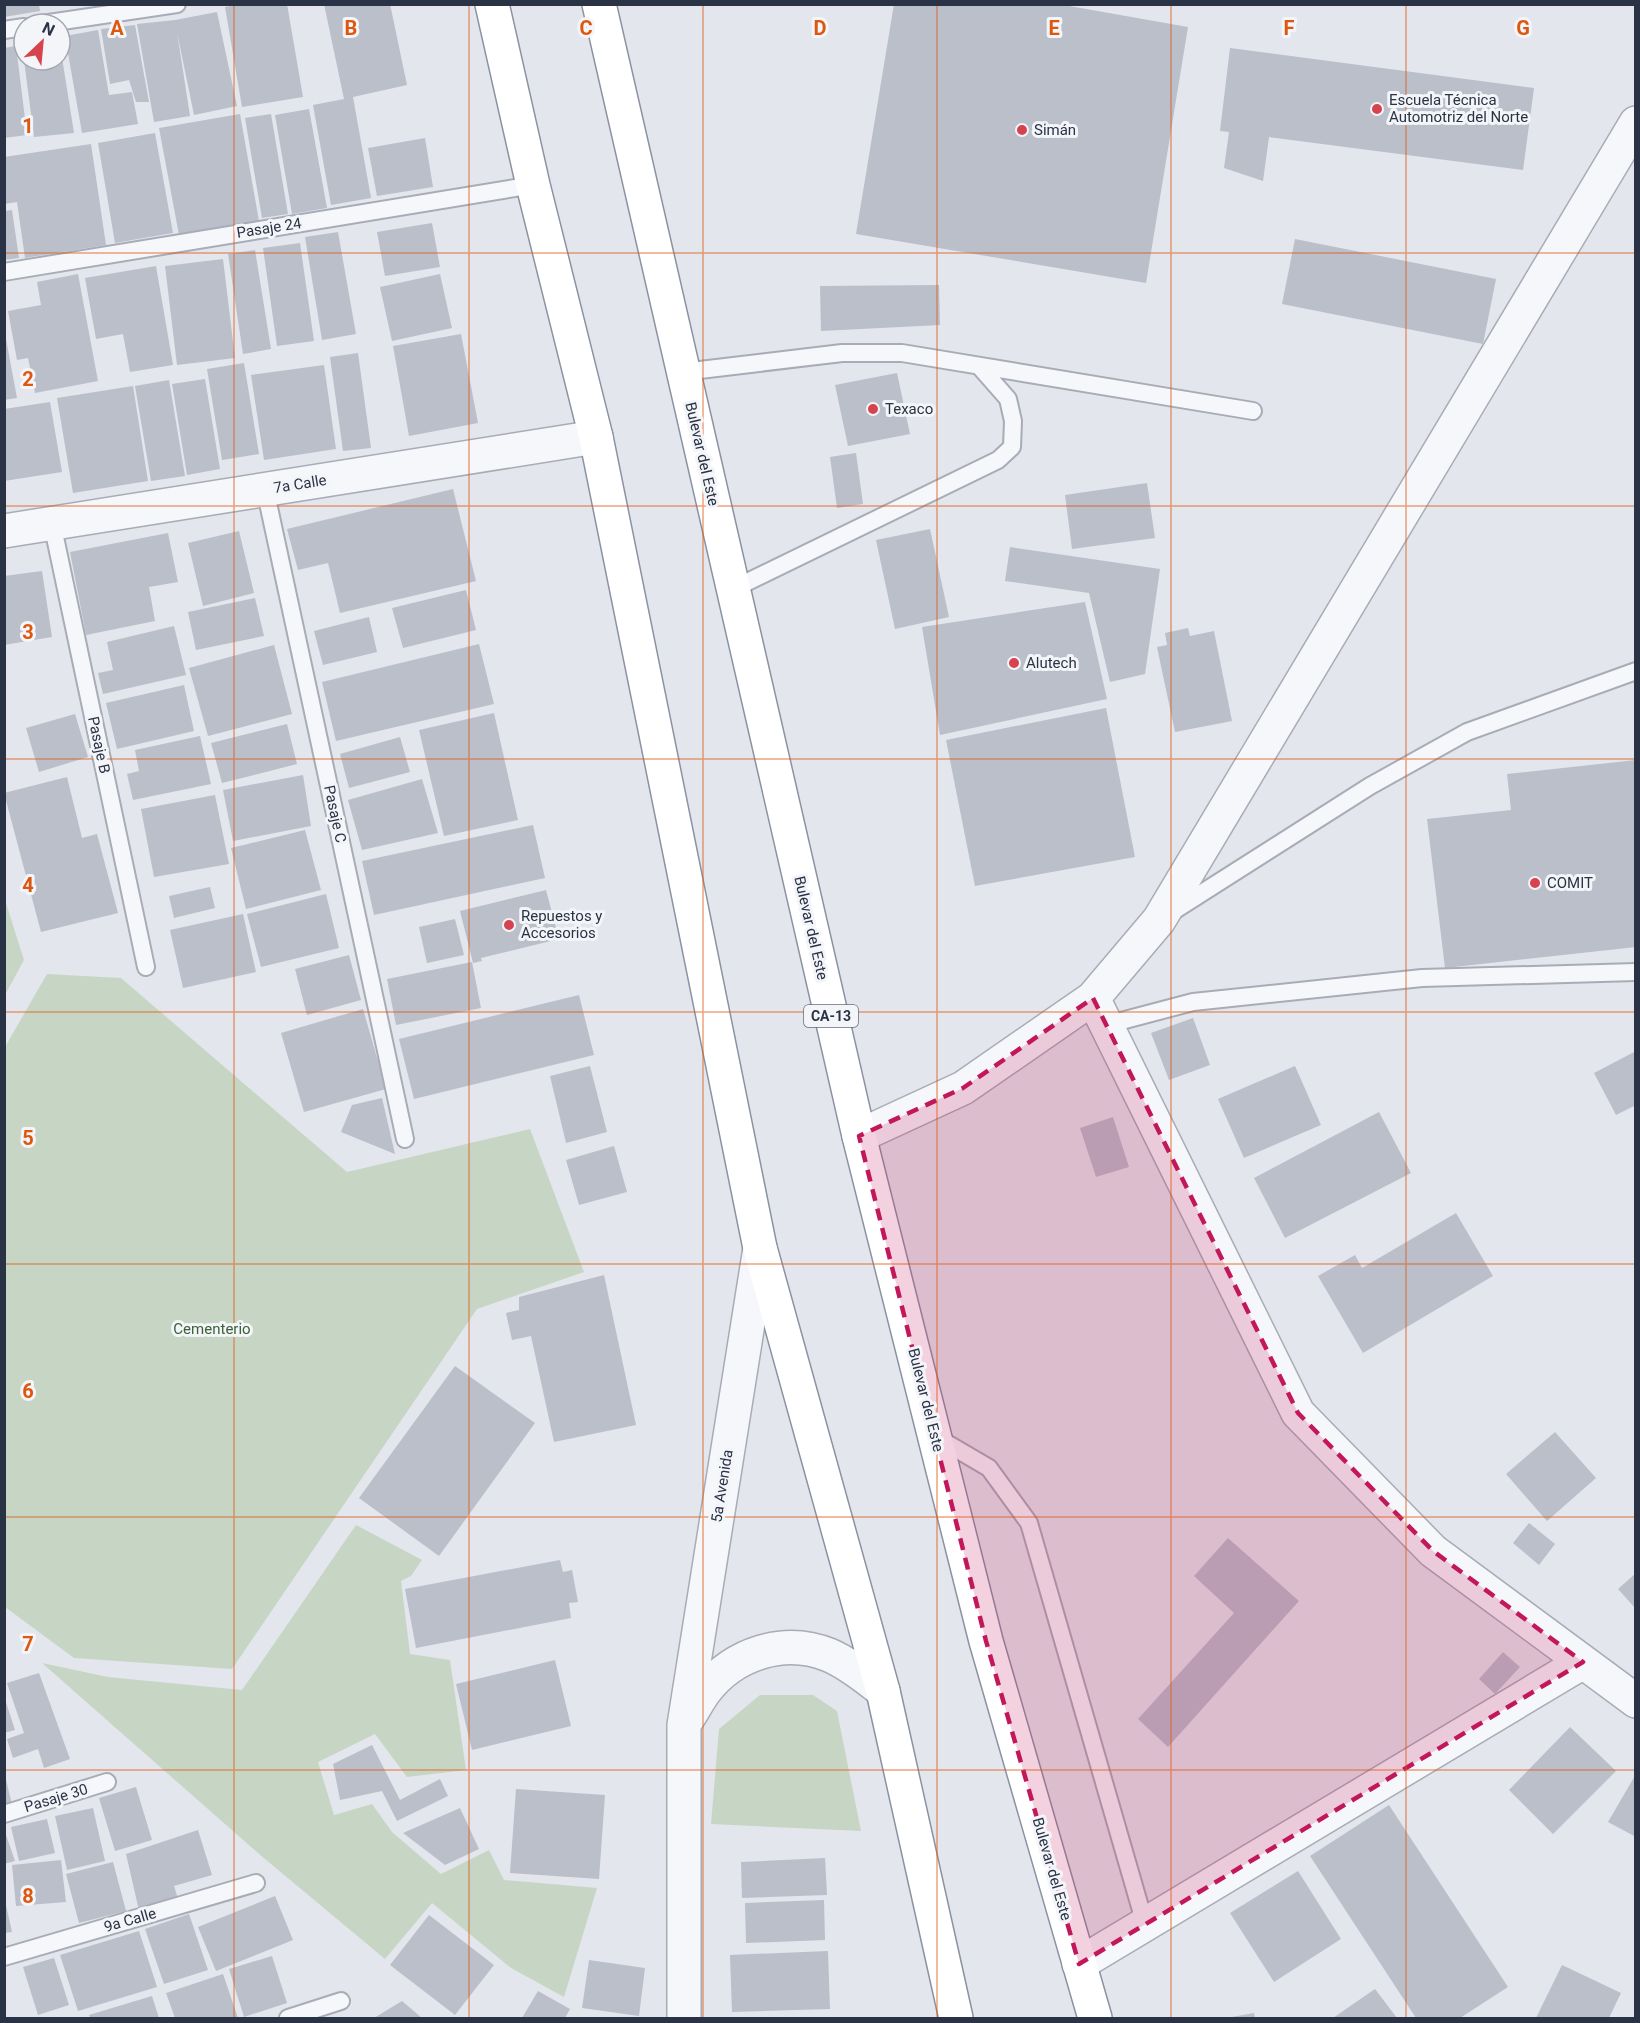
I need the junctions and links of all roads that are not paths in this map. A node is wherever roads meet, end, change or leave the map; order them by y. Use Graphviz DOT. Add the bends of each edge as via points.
graph roads {
  1 [pos="177,4"];
  2 [pos="492,4"];
  3 [pos="599,4"];
  4 [pos="72,20"];
  5 [pos="1635,123"];
  6 [pos="533,185"];
  7 [pos="4,272"];
  8 [pos="979,366"];
  9 [pos="683,372"];
  10 [pos="1253,411"];
  11 [pos="596,437"];
  12 [pos="265,489"];
  13 [pos="52,523"];
  14 [pos="4,531"];
  15 [pos="733,589"];
  16 [pos="1635,672"];
  17 [pos="1159,920"];
  18 [pos="146,967"];
  19 [pos="1635,972"];
  20 [pos="1100,1012"];
  21 [pos="859,1136"];
  22 [pos="405,1139"];
  23 [pos="760,1248"];
  24 [pos="935,1436"];
  25 [pos="1583,1662"];
  26 [pos="883,1691"];
  27 [pos="1635,1701"];
  28 [pos="684,1725"];
  29 [pos="107,1782"];
  30 [pos="4,1814"];
  31 [pos="256,1883"];
  32 [pos="1145,1924"];
  33 [pos="4,1957"];
  34 [pos="1080,1964"];
  35 [pos="341,2001"];
  36 [pos="288,2019"];
  37 [pos="684,2019"];
  38 [pos="956,2019"];
  39 [pos="1095,2019"];
  1 -- 4 [label="lane"];
  2 -- 6 [label="highway"];
  3 -- 9 [label="highway, Bulevar del Este / CA-13"];
  5 -- 17 [label="street"];
  6 -- 7 [label="lane, Pasaje 24"];
  6 -- 11 [label="highway"];
  8 -- 9 [label="lane" via="902,354 842,353"];
  8 -- 10 [label="lane"];
  8 -- 15 [label="lane" via="1008,399 1013,420 1012,447 998,460"];
  9 -- 15 [label="highway, Bulevar del Este / CA-13"];
  11 -- 12 [label="street, 7a Calle"];
  11 -- 23 [label="highway"];
  12 -- 13 [label="street, 7a Calle"];
  12 -- 22 [label="lane, Pasaje C"];
  13 -- 14 [label="street, 7a Calle"];
  13 -- 18 [label="lane, Pasaje B"];
  15 -- 21 [label="highway, Bulevar del Este / CA-13"];
  16 -- 17 [label="lane" via="1467,732 1370,786"];
  17 -- 20 [label="street"];
  19 -- 20 [label="lane" via="1422,978"];
  20 -- 21 [label="street" via="963,1088"];
  20 -- 25 [label="street" via="1298,1413 1433,1551"];
  21 -- 24 [label="highway, Bulevar del Este / CA-13"];
  23 -- 26 [label="highway"];
  23 -- 28 [label="street, 5a Avenida"];
  24 -- 32 [label="lane" via="989,1468 1029,1523"];
  24 -- 34 [label="highway, Bulevar del Este / CA-13" via="986,1641"];
  25 -- 27 [label="street"];
  25 -- 32 [label="street"];
  26 -- 28 [label="street" via="830,1655 774,1648 737,1662 721,1674 705,1690"];
  26 -- 38 [label="highway"];
  28 -- 37 [label="street, 5a Avenida"];
  29 -- 30 [label="lane, Pasaje 30"];
  31 -- 33 [label="lane, 9a Calle"];
  32 -- 34 [label="street"];
  34 -- 39 [label="highway, Bulevar del Este / CA-13"];
  35 -- 36 [label="lane"];
}
